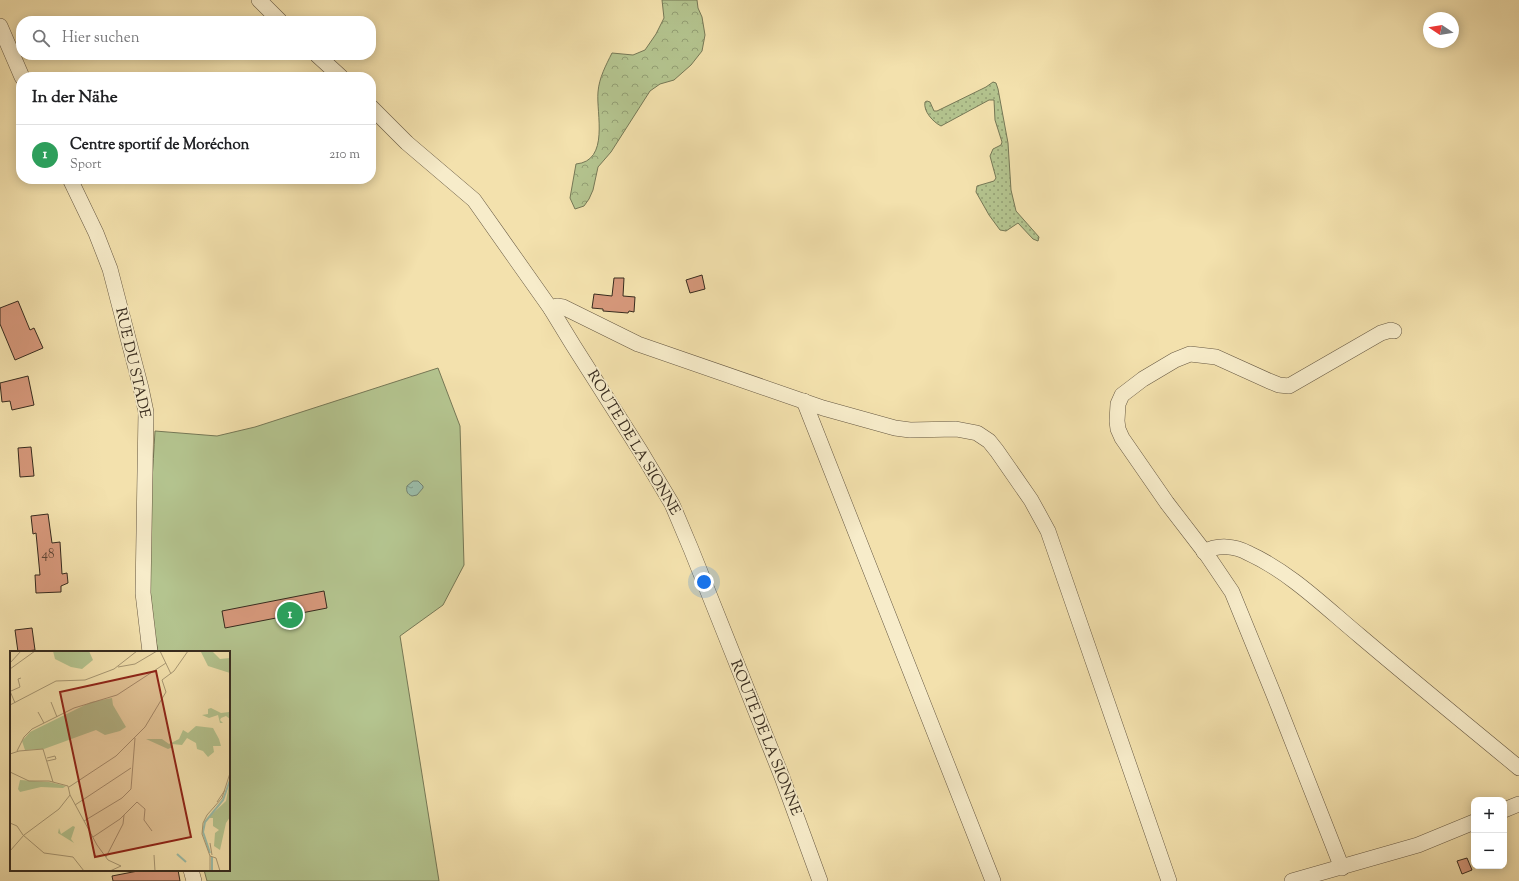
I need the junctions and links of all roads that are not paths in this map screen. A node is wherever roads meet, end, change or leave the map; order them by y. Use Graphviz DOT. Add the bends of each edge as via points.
graph roads {
  1 [pos="260,0"];
  2 [pos="275,16"];
  3 [pos="0,26"];
  4 [pos="322,60"];
  5 [pos="20,72"];
  6 [pos="336,72"];
  7 [pos="376,112"];
  8 [pos="72,184"];
  9 [pos="551,309"];
  10 [pos="1394,331"];
  11 [pos="804,401"];
  12 [pos="1204,552"];
  13 [pos="150,651"];
  14 [pos="1519,768"];
  15 [pos="1519,804"];
  16 [pos="1507,809"];
  17 [pos="1471,823"];
  18 [pos="1342,868"];
  19 [pos="191,871"];
  20 [pos="194,881"];
  21 [pos="820,881"];
  22 [pos="993,881"];
  23 [pos="1169,881"];
  24 [pos="1292,881"];
  1 -- 2 [label="street"];
  3 -- 5 [label="street"];
  4 -- 6 [label="street"];
  7 -- 9 [label="street, ROUTE DE LA SIONNE" via="406,143 474,200"];
  8 -- 13 [label="street, RUE DU STADE" via="110,269 146,412 143,575 144,612"];
  9 -- 11 [label="street" via="563,307 638,344"];
  9 -- 21 [label="street, ROUTE DE LA SIONNE" via="660,483 677,516 782,777"];
  10 -- 12 [label="street" via="1381,333 1289,386 1269,381 1216,357 1194,353 1175,360 1122,395 1116,421 1122,438"];
  11 -- 22 [label="street"];
  11 -- 23 [label="street" via="895,428 973,432 985,438 997,451 1031,500 1048,531"];
  12 -- 14 [label="street" via="1215,547 1240,549 1279,570"];
  12 -- 18 [label="street" via="1232,592"];
  15 -- 16 [label="street"];
  17 -- 18 [label="street" via="1418,845"];
  18 -- 24 [label="street"];
  19 -- 20 [label="street"];
}
